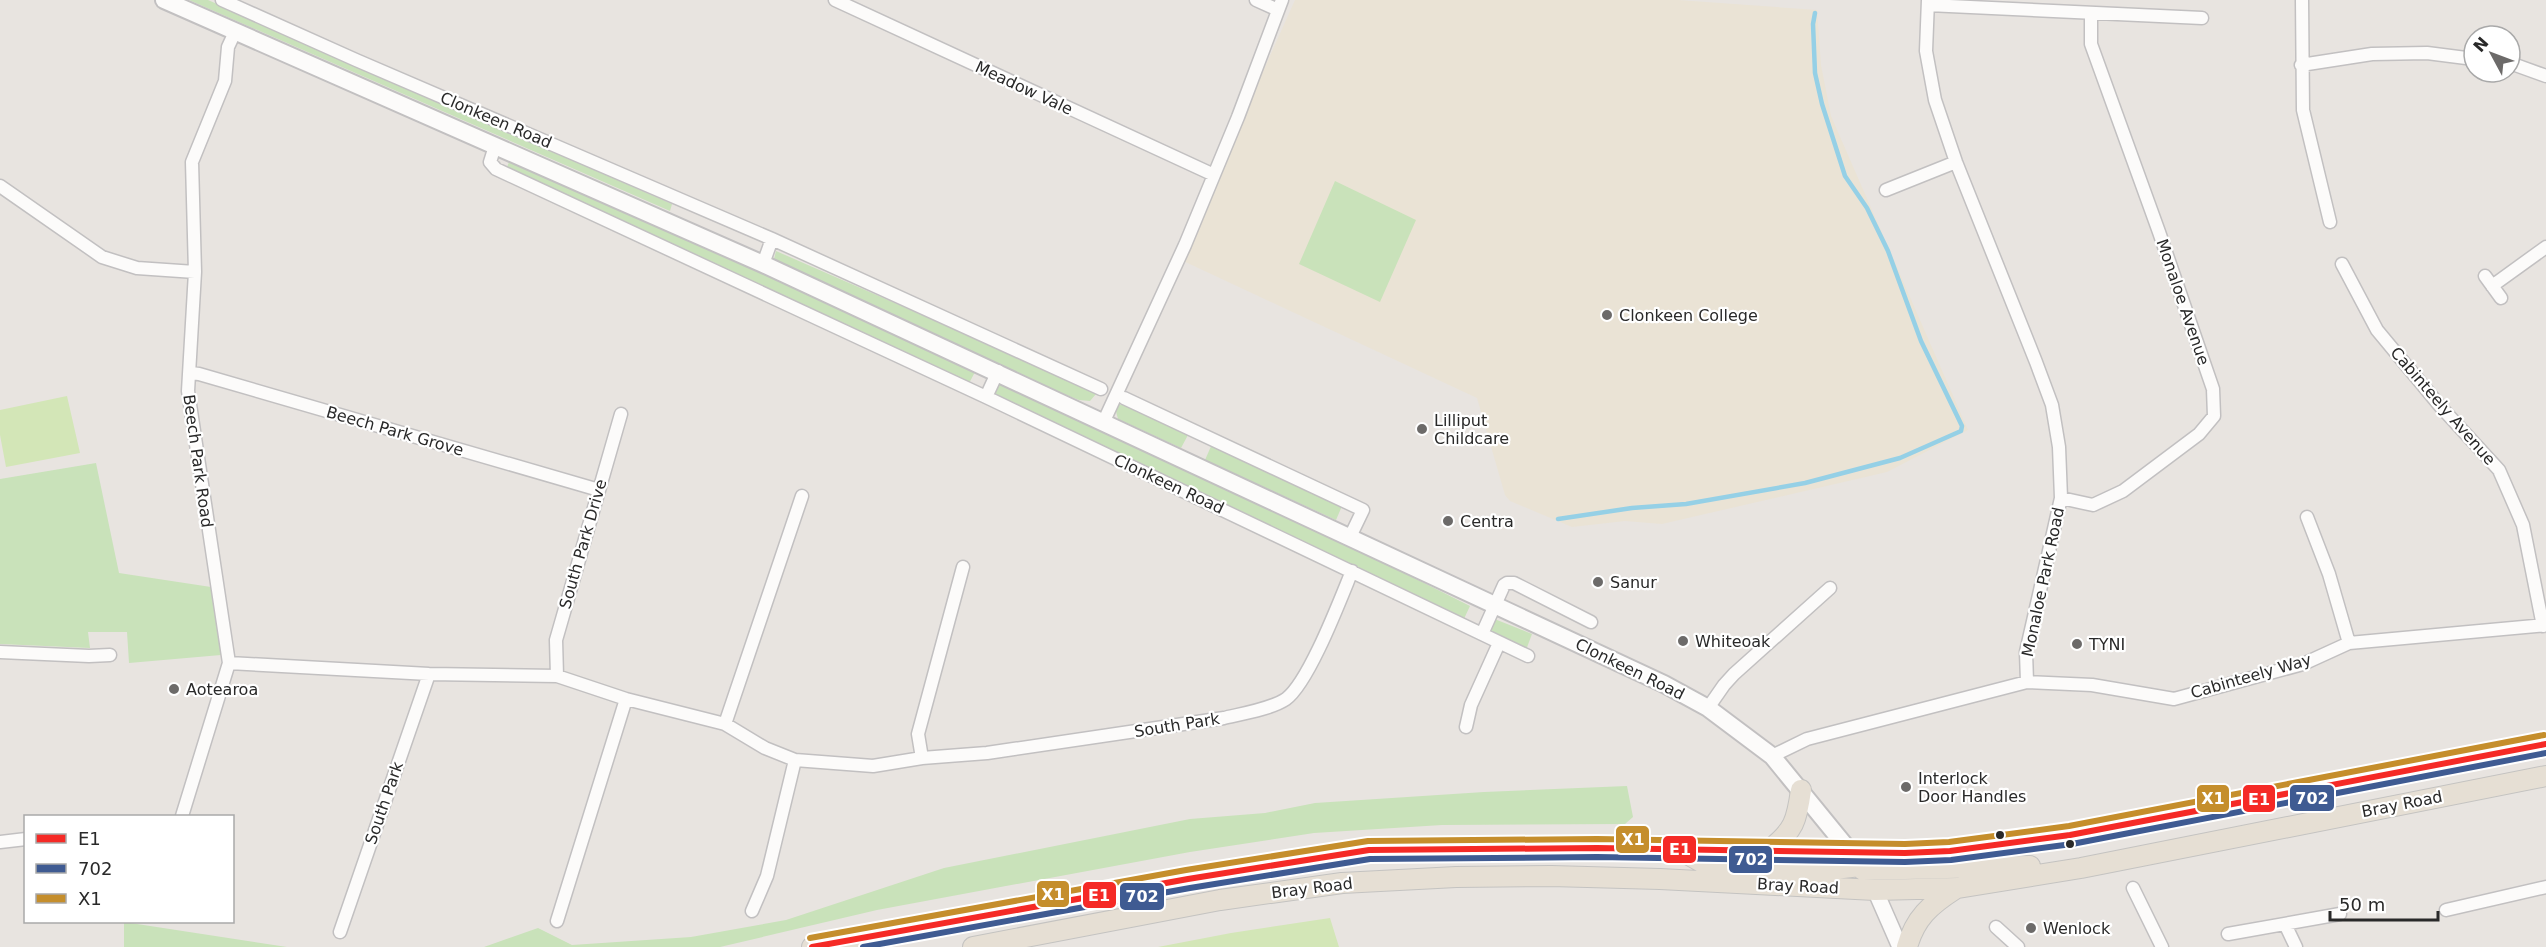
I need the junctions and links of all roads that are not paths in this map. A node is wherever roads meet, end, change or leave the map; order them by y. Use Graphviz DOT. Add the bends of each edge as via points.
graph roads {
  1 [pos="164,0"];
  2 [pos="222,0"];
  3 [pos="835,0"];
  4 [pos="1257,0"];
  5 [pos="2302,0"];
  6 [pos="1928,3"];
  7 [pos="1280,5"];
  8 [pos="2091,14"];
  9 [pos="2202,18"];
  10 [pos="234,32"];
  11 [pos="2462,57"];
  12 [pos="2301,65"];
  13 [pos="2522,67"];
  14 [pos="2546,76"];
  15 [pos="400,79"];
  16 [pos="393,102"];
  17 [pos="495,146"];
  18 [pos="1956,162"];
  19 [pos="1214,175"];
  20 [pos="0,186"];
  21 [pos="1886,190"];
  22 [pos="2330,222"];
  23 [pos="772,239"];
  24 [pos="2546,247"];
  25 [pos="764,264"];
  26 [pos="2342,264"];
  27 [pos="195,272"];
  28 [pos="2501,298"];
  29 [pos="998,371"];
  30 [pos="191,373"];
  31 [pos="1101,389"];
  32 [pos="986,397"];
  33 [pos="1124,398"];
  34 [pos="621,414"];
  35 [pos="1104,421"];
  36 [pos="599,490"];
  37 [pos="802,496"];
  38 [pos="2061,498"];
  39 [pos="2307,517"];
  40 [pos="1350,537"];
  41 [pos="963,567"];
  42 [pos="1352,571"];
  43 [pos="1830,588"];
  44 [pos="1495,604"];
  45 [pos="1591,622"];
  46 [pos="2544,626"];
  47 [pos="1482,634"];
  48 [pos="1499,643"];
  49 [pos="2349,643"];
  50 [pos="0,652"];
  51 [pos="110,655"];
  52 [pos="1528,656"];
  53 [pos="229,663"];
  54 [pos="429,674"];
  55 [pos="557,676"];
  56 [pos="2026,682"];
  57 [pos="626,699"];
  58 [pos="1708,708"];
  59 [pos="725,724"];
  60 [pos="1466,727"];
  61 [pos="2546,744"];
  62 [pos="1772,756"];
  63 [pos="922,758"];
  64 [pos="795,760"];
  65 [pos="2546,776"];
  66 [pos="1801,790"];
  67 [pos="182,815"];
  68 [pos="24,839"];
  69 [pos="0,842"];
  70 [pos="1678,849"];
  71 [pos="1769,850"];
  72 [pos="1858,863"];
  73 [pos="2081,868"];
  74 [pos="2546,887"];
  75 [pos="1958,888"];
  76 [pos="2133,888"];
  77 [pos="1875,890"];
  78 [pos="2446,910"];
  79 [pos="752,911"];
  80 [pos="2340,914"];
  81 [pos="557,921"];
  82 [pos="2285,924"];
  83 [pos="1996,927"];
  84 [pos="340,932"];
  85 [pos="2228,934"];
  86 [pos="812,947"];
  87 [pos="973,947"];
  88 [pos="1900,947"];
  89 [pos="1907,947"];
  90 [pos="2018,947"];
  91 [pos="2161,947"];
  92 [pos="2296,947"];
  1 -- 10 [label="main road, Clonkeen Road"];
  2 -- 15 [label="street, Clonkeen Road"];
  3 -- 19 [label="street, Meadow Vale"];
  4 -- 7 [label="street"];
  5 -- 12 [label="street"];
  6 -- 8 [label="street"];
  6 -- 18 [label="street, Monaloe Park Road" via="1926,51 1935,100"];
  7 -- 19 [label="street"];
  8 -- 9 [label="street"];
  8 -- 38 [label="street, Monaloe Avenue" via="2091,44 2212,389 2214,416 2199,434 2123,491 2093,505"];
  10 -- 16 [label="main road, Clonkeen Road"];
  10 -- 27 [label="street, Beech Park Road" via="228,47 225,81 192,162"];
  11 -- 12 [label="street" via="2427,53 2372,54"];
  12 -- 22 [label="street" via="2302,110"];
  13 -- 14 [label="street"];
  15 -- 16 [label="street"];
  15 -- 23 [label="street, Clonkeen Road"];
  16 -- 17 [label="main road, Clonkeen Road"];
  17 -- 25 [label="main road, Clonkeen Road"];
  17 -- 32 [label="street, Clonkeen Road" via="490,162 496,169"];
  18 -- 21 [label="street"];
  18 -- 38 [label="street, Monaloe Park Road" via="2052,405 2060,447"];
  19 -- 35 [label="street"];
  20 -- 27 [label="street" via="102,257 137,268"];
  23 -- 25 [label="street"];
  23 -- 31 [label="street, Clonkeen Road"];
  24 -- 28 [label="street" via="2489,281"];
  25 -- 29 [label="main road, Clonkeen Road"];
  26 -- 46 [label="street, Cabinteely Avenue" via="2377,330 2499,470 2523,525"];
  27 -- 30 [label="street, Beech Park Road"];
  29 -- 32 [label="street"];
  29 -- 35 [label="main road, Clonkeen Road"];
  30 -- 36 [label="street, Beech Park Grove"];
  30 -- 53 [label="street, Beech Park Road" via="188,391"];
  32 -- 42 [label="street, Clonkeen Road"];
  33 -- 40 [label="street" via="1363,510"];
  34 -- 36 [label="street, South Park Drive"];
  35 -- 40 [label="main road, Clonkeen Road"];
  36 -- 55 [label="street, South Park Drive" via="556,640"];
  37 -- 59 [label="street"];
  38 -- 56 [label="street, Monaloe Park Road" via="2026,652"];
  39 -- 49 [label="street"];
  40 -- 44 [label="main road, Clonkeen Road"];
  41 -- 63 [label="street" via="918,734"];
  42 -- 47 [label="street, Clonkeen Road"];
  42 -- 63 [label="street, South Park" via="1304,677 1286,699 1224,718 987,753"];
  43 -- 58 [label="street" via="1734,674"];
  44 -- 45 [label="street" via="1504,585 1514,584"];
  44 -- 47 [label="street"];
  44 -- 58 [label="main road, Clonkeen Road"];
  46 -- 49 [label="street, Cabinteely Way"];
  47 -- 48 [label="street, Clonkeen Road"];
  48 -- 52 [label="street, Clonkeen Road"];
  48 -- 60 [label="street" via="1471,705"];
  49 -- 56 [label="street, Cabinteely Way" via="2303,664 2174,699 2092,685"];
  50 -- 51 [label="street"];
  53 -- 54 [label="street, South Park"];
  53 -- 67 [label="street, Beech Park Road"];
  54 -- 55 [label="street, South Park"];
  54 -- 84 [label="street, South Park"];
  55 -- 57 [label="street, South Park"];
  56 -- 62 [label="street" via="1807,739"];
  57 -- 59 [label="street, South Park"];
  57 -- 81 [label="street"];
  58 -- 62 [label="main road, Clonkeen Road"];
  59 -- 64 [label="street, South Park" via="765,748"];
  61 -- 72 [label="highway, Bray Road" via="2070,835"];
  62 -- 66 [label="main road, Clonkeen Road"];
  63 -- 64 [label="street, South Park" via="873,766"];
  64 -- 79 [label="street" via="767,876"];
  65 -- 73 [label="highway, Bray Road"];
  66 -- 71 [label="highway" via="1793,828"];
  66 -- 72 [label="main road, Clonkeen Road"];
  68 -- 69 [label="street"];
  70 -- 71 [label="highway, Bray Road"];
  70 -- 72 [label="highway" via="1704,864 1817,871"];
  70 -- 86 [label="highway, Bray Road" via="1369,850"];
  71 -- 72 [label="highway, Bray Road"];
  72 -- 73 [label="highway"];
  72 -- 77 [label="main road, Clonkeen Road"];
  73 -- 75 [label="highway, Bray Road"];
  74 -- 78 [label="street"];
  75 -- 77 [label="highway, Bray Road"];
  75 -- 89 [label="highway" via="1922,914"];
  76 -- 91 [label="street"];
  77 -- 87 [label="highway, Bray Road" via="1551,876 1342,883 1220,900"];
  77 -- 88 [label="street"];
  80 -- 82 [label="street"];
  82 -- 85 [label="street"];
  82 -- 92 [label="street"];
  83 -- 90 [label="street"];
}
